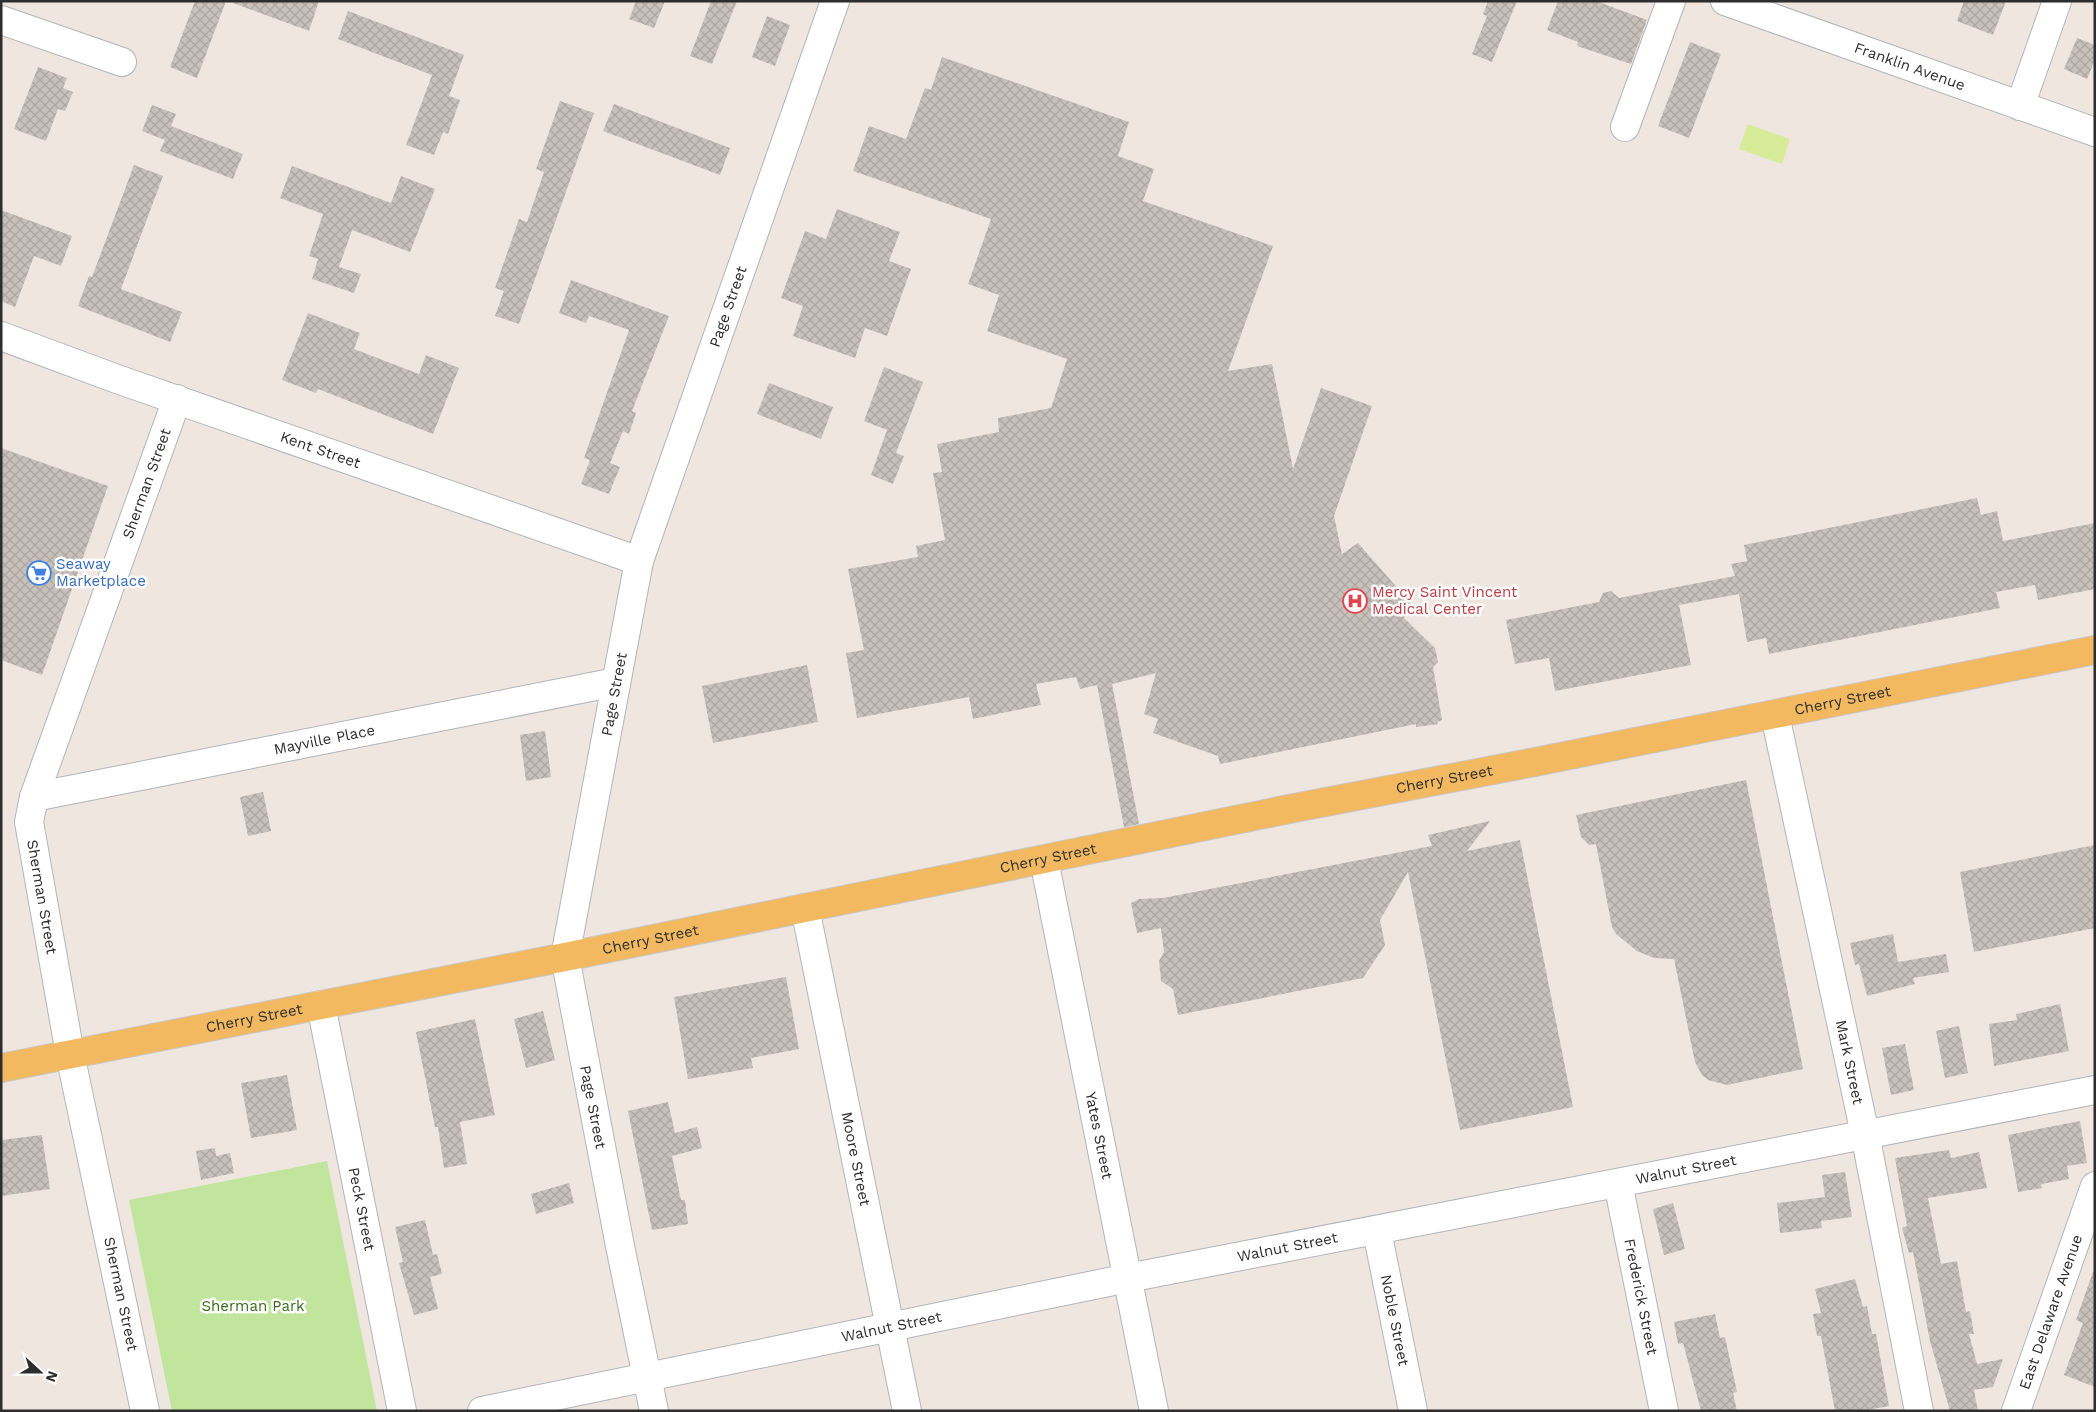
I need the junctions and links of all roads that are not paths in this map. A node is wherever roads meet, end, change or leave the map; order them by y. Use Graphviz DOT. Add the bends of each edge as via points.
graph roads {
  1 [pos="3,1"];
  2 [pos="835,1"];
  3 [pos="1671,1"];
  4 [pos="1725,1"];
  5 [pos="2057,1"];
  6 [pos="1,6"];
  7 [pos="1,20"];
  8 [pos="122,62"];
  9 [pos="2020,106"];
  10 [pos="1625,127"];
  11 [pos="2095,132"];
  12 [pos="1,336"];
  13 [pos="177,399"];
  14 [pos="639,561"];
  15 [pos="2095,650"];
  16 [pos="616,682"];
  17 [pos="1775,715"];
  18 [pos="34,797"];
  19 [pos="1044,860"];
  20 [pos="805,908"];
  21 [pos="565,957"];
  22 [pos="321,1005"];
  23 [pos="70,1054"];
  24 [pos="1,1068"];
  25 [pos="2095,1090"];
  26 [pos="1865,1134"];
  27 [pos="1618,1183"];
  28 [pos="2095,1186"];
  29 [pos="1376,1231"];
  30 [pos="1128,1278"];
  31 [pos="890,1328"];
  32 [pos="647,1377"];
  33 [pos="145,1411"];
  34 [pos="402,1411"];
  35 [pos="482,1411"];
  36 [pos="654,1411"];
  37 [pos="907,1411"];
  38 [pos="1154,1411"];
  39 [pos="1413,1411"];
  40 [pos="1664,1411"];
  41 [pos="1919,1411"];
  42 [pos="2016,1411"];
  1 -- 6 [label="street"];
  2 -- 14 [label="street, Page Street"];
  3 -- 10 [label="street"];
  4 -- 9 [label="street, Franklin Avenue"];
  5 -- 9 [label="street"];
  7 -- 8 [label="street"];
  9 -- 11 [label="street, Franklin Avenue"];
  12 -- 13 [label="street, Kent Street"];
  13 -- 14 [label="street, Kent Street"];
  13 -- 18 [label="street, Sherman Street"];
  14 -- 16 [label="street, Page Street"];
  15 -- 17 [label="main road, Cherry Street"];
  16 -- 18 [label="street, Mayville Place"];
  16 -- 21 [label="street, Page Street"];
  17 -- 19 [label="main road, Cherry Street"];
  17 -- 26 [label="street, Mark Street"];
  18 -- 23 [label="street, Sherman Street" via="29,822"];
  19 -- 20 [label="main road, Cherry Street"];
  19 -- 30 [label="street, Yates Street"];
  20 -- 21 [label="main road, Cherry Street"];
  20 -- 31 [label="street, Moore Street"];
  21 -- 22 [label="main road, Cherry Street"];
  21 -- 32 [label="street, Page Street"];
  22 -- 23 [label="main road, Cherry Street"];
  22 -- 34 [label="street, Peck Street"];
  23 -- 24 [label="main road, Cherry Street"];
  23 -- 33 [label="street, Sherman Street"];
  25 -- 26 [label="street, Walnut Street"];
  26 -- 27 [label="street, Walnut Street"];
  26 -- 41 [label="street, Mark Street"];
  27 -- 29 [label="street, Walnut Street"];
  27 -- 40 [label="street, Frederick Street"];
  28 -- 42 [label="street, East Delaware Avenue"];
  29 -- 30 [label="street, Walnut Street"];
  29 -- 39 [label="street, Noble Street"];
  30 -- 31 [label="street, Walnut Street"];
  30 -- 38 [label="street, Yates Street"];
  31 -- 32 [label="street, Walnut Street"];
  31 -- 37 [label="street, Moore Street"];
  32 -- 35 [label="street, Walnut Street"];
  32 -- 36 [label="street, Page Street"];
}
